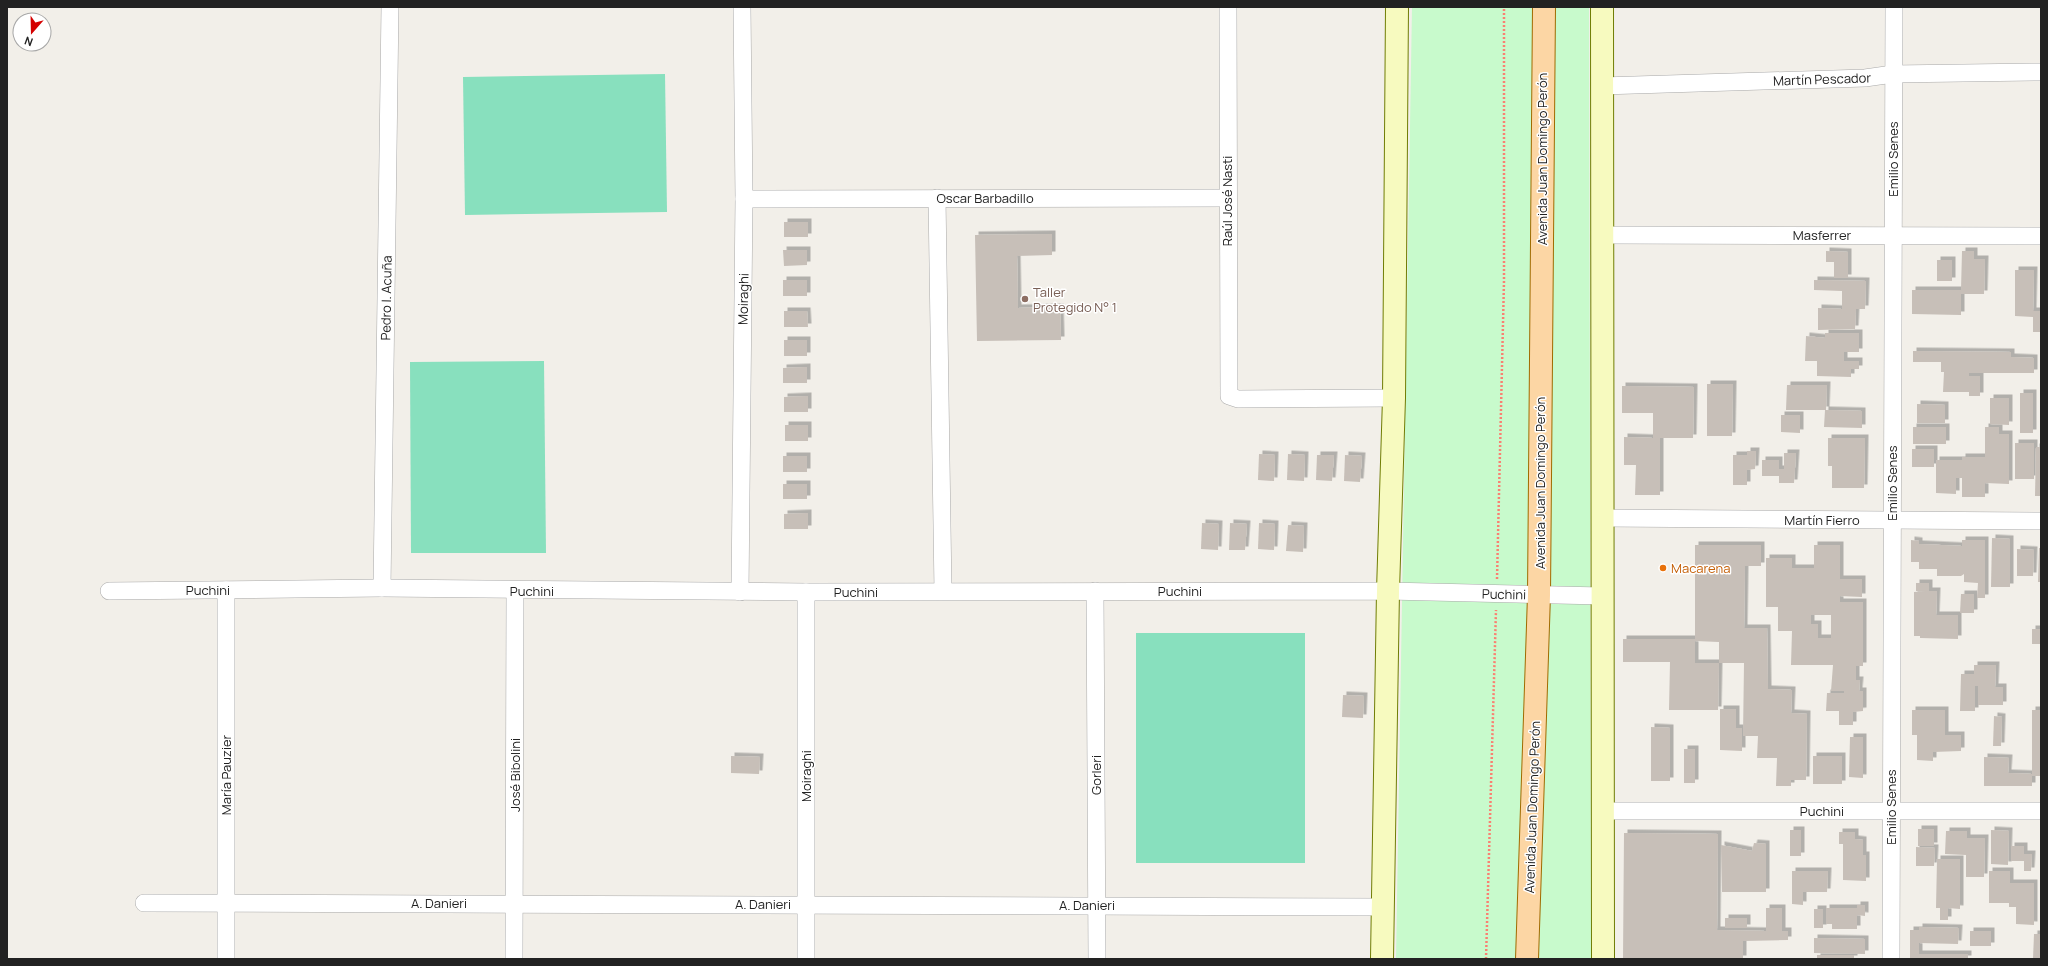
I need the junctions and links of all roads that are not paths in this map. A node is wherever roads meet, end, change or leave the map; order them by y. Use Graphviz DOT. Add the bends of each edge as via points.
graph roads {
  1 [pos="390,7"];
  2 [pos="742,7"];
  3 [pos="1228,7"];
  4 [pos="1397,7"];
  5 [pos="1544,7"];
  6 [pos="1602,7"];
  7 [pos="1894,7"];
  8 [pos="2041,72"];
  9 [pos="1893,74"];
  10 [pos="1602,86"];
  11 [pos="937,198"];
  12 [pos="1227,198"];
  13 [pos="744,199"];
  14 [pos="1602,235"];
  15 [pos="1893,235"];
  16 [pos="2041,236"];
  17 [pos="1394,398"];
  18 [pos="1602,518"];
  19 [pos="1892,520"];
  20 [pos="2041,521"];
  21 [pos="382,588"];
  22 [pos="226,590"];
  23 [pos="515,590"];
  24 [pos="109,591"];
  25 [pos="943,591"];
  26 [pos="1095,591"];
  27 [pos="1388,591"];
  28 [pos="740,592"];
  29 [pos="806,592"];
  30 [pos="1539,595"];
  31 [pos="1602,596"];
  32 [pos="1891,811"];
  33 [pos="2041,811"];
  34 [pos="1602,812"];
  35 [pos="227,902"];
  36 [pos="144,903"];
  37 [pos="514,903"];
  38 [pos="806,904"];
  39 [pos="1096,906"];
  40 [pos="1383,907"];
  41 [pos="226,959"];
  42 [pos="514,959"];
  43 [pos="806,959"];
  44 [pos="1097,959"];
  45 [pos="1382,959"];
  46 [pos="1527,959"];
  47 [pos="1603,959"];
  48 [pos="1891,959"];
  1 -- 21 [label="street, Pedro I. Acuña"];
  2 -- 13 [label="street, Moiraghi"];
  3 -- 12 [label="street, Raúl José Nasti"];
  4 -- 17 [label="main road"];
  5 -- 30 [label="main road, Avenida Juan Domingo Perón"];
  6 -- 10 [label="main road"];
  7 -- 9 [label="street, Emilio Senes"];
  8 -- 9 [label="street, Martín Pescador"];
  9 -- 10 [label="street, Martín Pescador" via="1865,78"];
  9 -- 15 [label="street, Emilio Senes"];
  10 -- 14 [label="main road"];
  11 -- 12 [label="street, Oscar Barbadillo"];
  11 -- 13 [label="street, Oscar Barbadillo"];
  11 -- 25 [label="street"];
  12 -- 17 [label="street, Raúl José Nasti" via="1229,396"];
  13 -- 28 [label="street, Moiraghi"];
  14 -- 15 [label="street, Masferrer"];
  14 -- 18 [label="main road"];
  15 -- 16 [label="street, Masferrer"];
  15 -- 19 [label="street, Emilio Senes"];
  17 -- 27 [label="main road"];
  18 -- 19 [label="street, Martín Fierro"];
  18 -- 31 [label="main road"];
  19 -- 20 [label="street, Martín Fierro"];
  19 -- 32 [label="street, Emilio Senes"];
  21 -- 22 [label="street, Puchini"];
  21 -- 23 [label="street, Puchini"];
  22 -- 24 [label="street, Puchini"];
  22 -- 35 [label="street, María Pauzier"];
  23 -- 28 [label="street, Puchini"];
  23 -- 37 [label="street, José Bibolini"];
  25 -- 26 [label="street, Puchini"];
  25 -- 29 [label="street, Puchini"];
  26 -- 27 [label="street, Puchini"];
  26 -- 39 [label="street, Gorleri"];
  27 -- 30 [label="street, Puchini"];
  27 -- 40 [label="main road"];
  28 -- 29 [label="street, Puchini"];
  29 -- 38 [label="street, Moiraghi"];
  30 -- 31 [label="street, Puchini"];
  30 -- 46 [label="main road, Avenida Juan Domingo Perón"];
  31 -- 34 [label="main road"];
  32 -- 33 [label="street, Puchini"];
  32 -- 34 [label="street, Puchini"];
  32 -- 48 [label="street, Emilio Senes"];
  34 -- 47 [label="main road"];
  35 -- 36 [label="street, A. Danieri"];
  35 -- 37 [label="street, A. Danieri"];
  35 -- 41 [label="street, María Pauzier"];
  37 -- 38 [label="street, A. Danieri"];
  37 -- 42 [label="street, José Bibolini"];
  38 -- 39 [label="street, A. Danieri"];
  38 -- 43 [label="street, Moiraghi"];
  39 -- 40 [label="street, A. Danieri"];
  39 -- 44 [label="street, Gorleri"];
  40 -- 45 [label="main road"];
}
